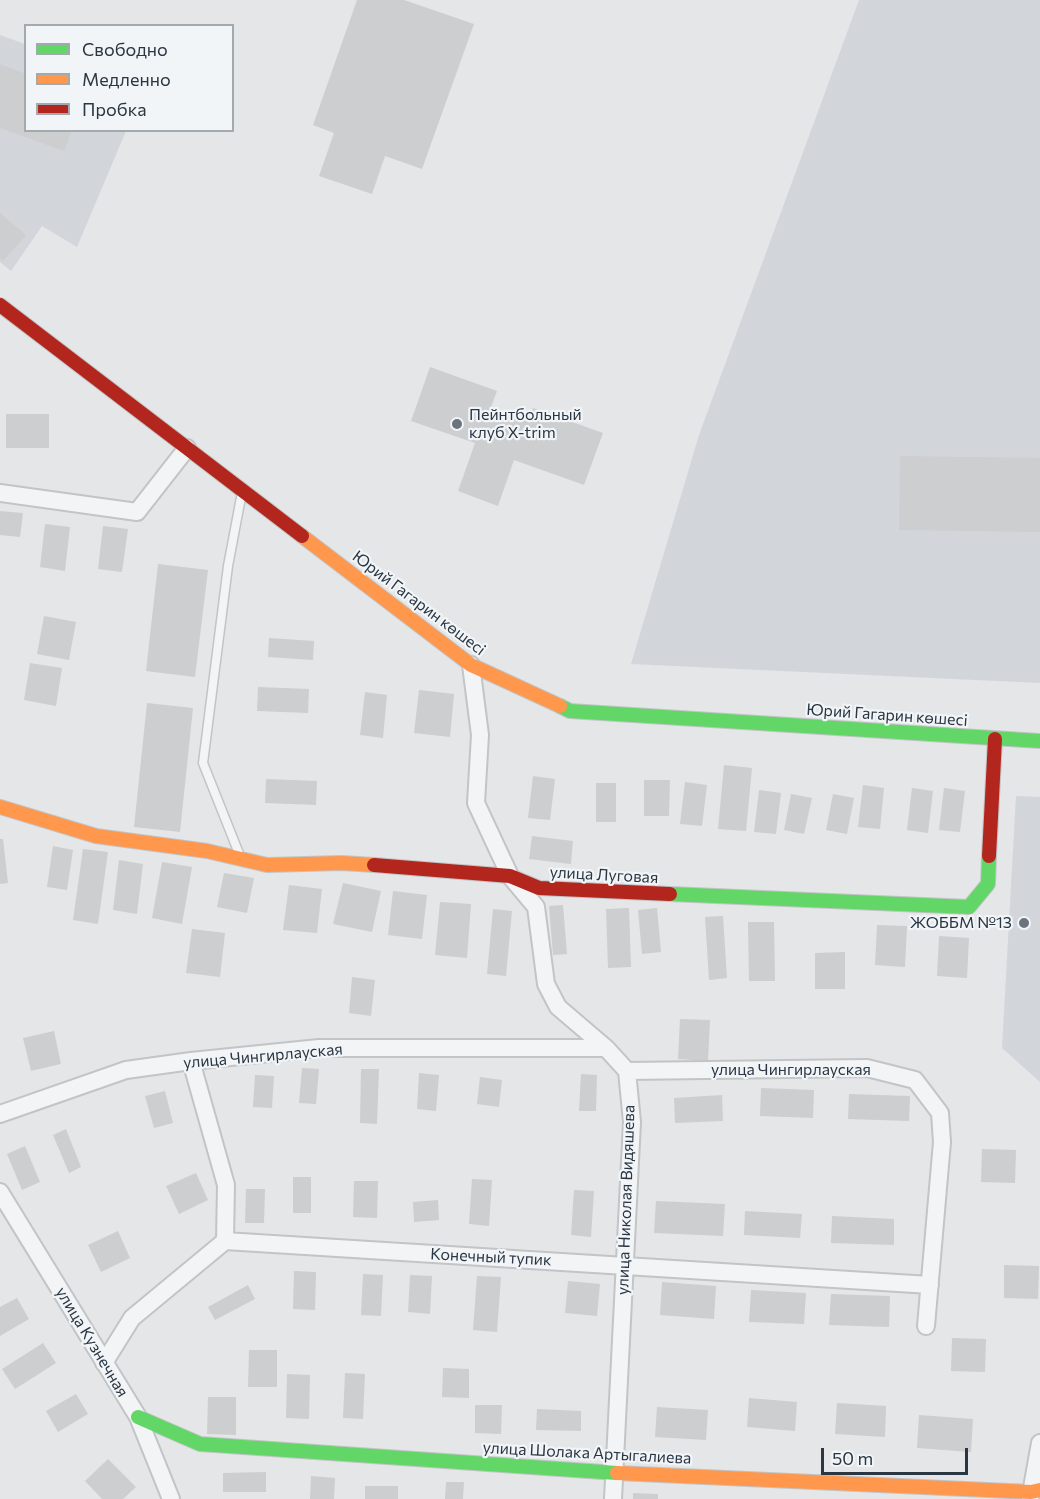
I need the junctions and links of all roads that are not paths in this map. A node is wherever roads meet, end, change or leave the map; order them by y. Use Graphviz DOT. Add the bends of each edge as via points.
graph roads {
  1 [pos="0,305"];
  2 [pos="186,448"];
  3 [pos="242,491"];
  4 [pos="0,493"];
  5 [pos="471,665"];
  6 [pos="995,739"];
  7 [pos="1040,741"];
  8 [pos="0,807"];
  9 [pos="242,859"];
  10 [pos="510,876"];
  11 [pos="606,1048"];
  12 [pos="191,1061"];
  13 [pos="627,1071"];
  14 [pos="0,1114"];
  15 [pos="0,1192"];
  16 [pos="225,1241"];
  17 [pos="624,1265"];
  18 [pos="930,1285"];
  19 [pos="926,1326"];
  20 [pos="104,1363"];
  21 [pos="138,1417"];
  22 [pos="1040,1443"];
  23 [pos="614,1473"];
  24 [pos="1034,1494"];
  25 [pos="171,1499"];
  26 [pos="613,1499"];
  1 -- 2 [label="street, Юрий Гагарин көшесі"];
  2 -- 3 [label="street, Юрий Гагарин көшесі"];
  2 -- 4 [label="street" via="136,512"];
  3 -- 5 [label="street, Юрий Гагарин көшесі"];
  3 -- 9 [label="lane" via="228,566 203,763"];
  5 -- 6 [label="street, Юрий Гагарин көшесі" via="570,711"];
  5 -- 10 [label="street" via="480,735 476,803"];
  6 -- 7 [label="street, Юрий Гагарин көшесі"];
  6 -- 10 [label="street, улица Луговая" via="988,885 969,907 539,888"];
  8 -- 9 [label="street, улица Луговая" via="96,836"];
  9 -- 10 [label="street, улица Луговая" via="267,865 342,863"];
  10 -- 11 [label="street" via="536,907 546,984 558,1006"];
  11 -- 12 [label="street, улица Чингирлауская" via="320,1048"];
  11 -- 13 [label="street"];
  12 -- 14 [label="street, улица Чингирлауская" via="126,1070"];
  12 -- 16 [label="street" via="226,1185"];
  13 -- 17 [label="street, улица Николая Видяшева" via="632,1122"];
  13 -- 18 [label="street, улица Чингирлауская" via="867,1068 915,1080 940,1113 942,1142"];
  15 -- 20 [label="street, улица Кузнечная"];
  16 -- 17 [label="street, Конечный тупик"];
  16 -- 20 [label="street" via="132,1318"];
  17 -- 18 [label="street, Конечный тупик"];
  17 -- 23 [label="street, улица Николая Видяшева"];
  18 -- 19 [label="street, улица Чингирлауская"];
  20 -- 21 [label="street, улица Кузнечная"];
  21 -- 23 [label="street, улица Шолака Артыгалиева" via="200,1444"];
  21 -- 25 [label="street, улица Кузнечная"];
  22 -- 24 [label="street"];
  23 -- 24 [label="street, улица Шолака Артыгалиева"];
  23 -- 26 [label="street, улица Николая Видяшева"];
}
